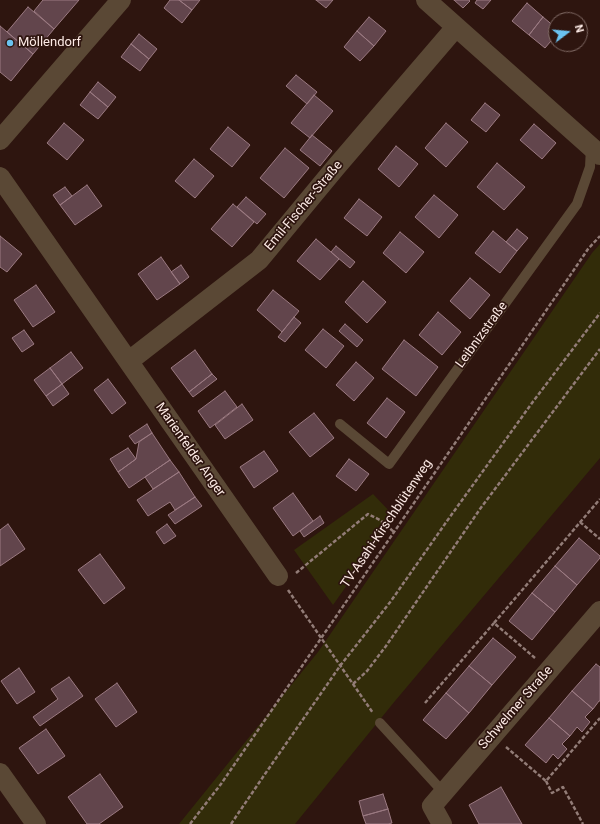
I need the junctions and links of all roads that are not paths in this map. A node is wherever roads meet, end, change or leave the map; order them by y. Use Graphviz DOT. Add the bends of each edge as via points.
graph roads {
  1 [pos="121,0"];
  2 [pos="426,0"];
  3 [pos="456,27"];
  4 [pos="0,140"];
  5 [pos="595,151"];
  6 [pos="0,177"];
  7 [pos="129,361"];
  8 [pos="340,424"];
  9 [pos="280,579"];
  10 [pos="600,611"];
  11 [pos="380,723"];
  12 [pos="0,773"];
  13 [pos="438,799"];
  14 [pos="36,824"];
  15 [pos="442,824"];
  1 -- 4 [label="street"];
  2 -- 3 [label="street, Leibnizstraße"];
  3 -- 5 [label="street, Leibnizstraße"];
  3 -- 7 [label="street, Emil-Fischer-Straße" via="259,260"];
  5 -- 8 [label="lane, Leibnizstraße" via="577,204 389,464"];
  6 -- 7 [label="street, Marienfelder Anger"];
  7 -- 9 [label="street, Marienfelder Anger"];
  10 -- 13 [label="street, Schwelmer Straße"];
  11 -- 13 [label="lane"];
  12 -- 14 [label="street"];
  13 -- 15 [label="street"];
}
